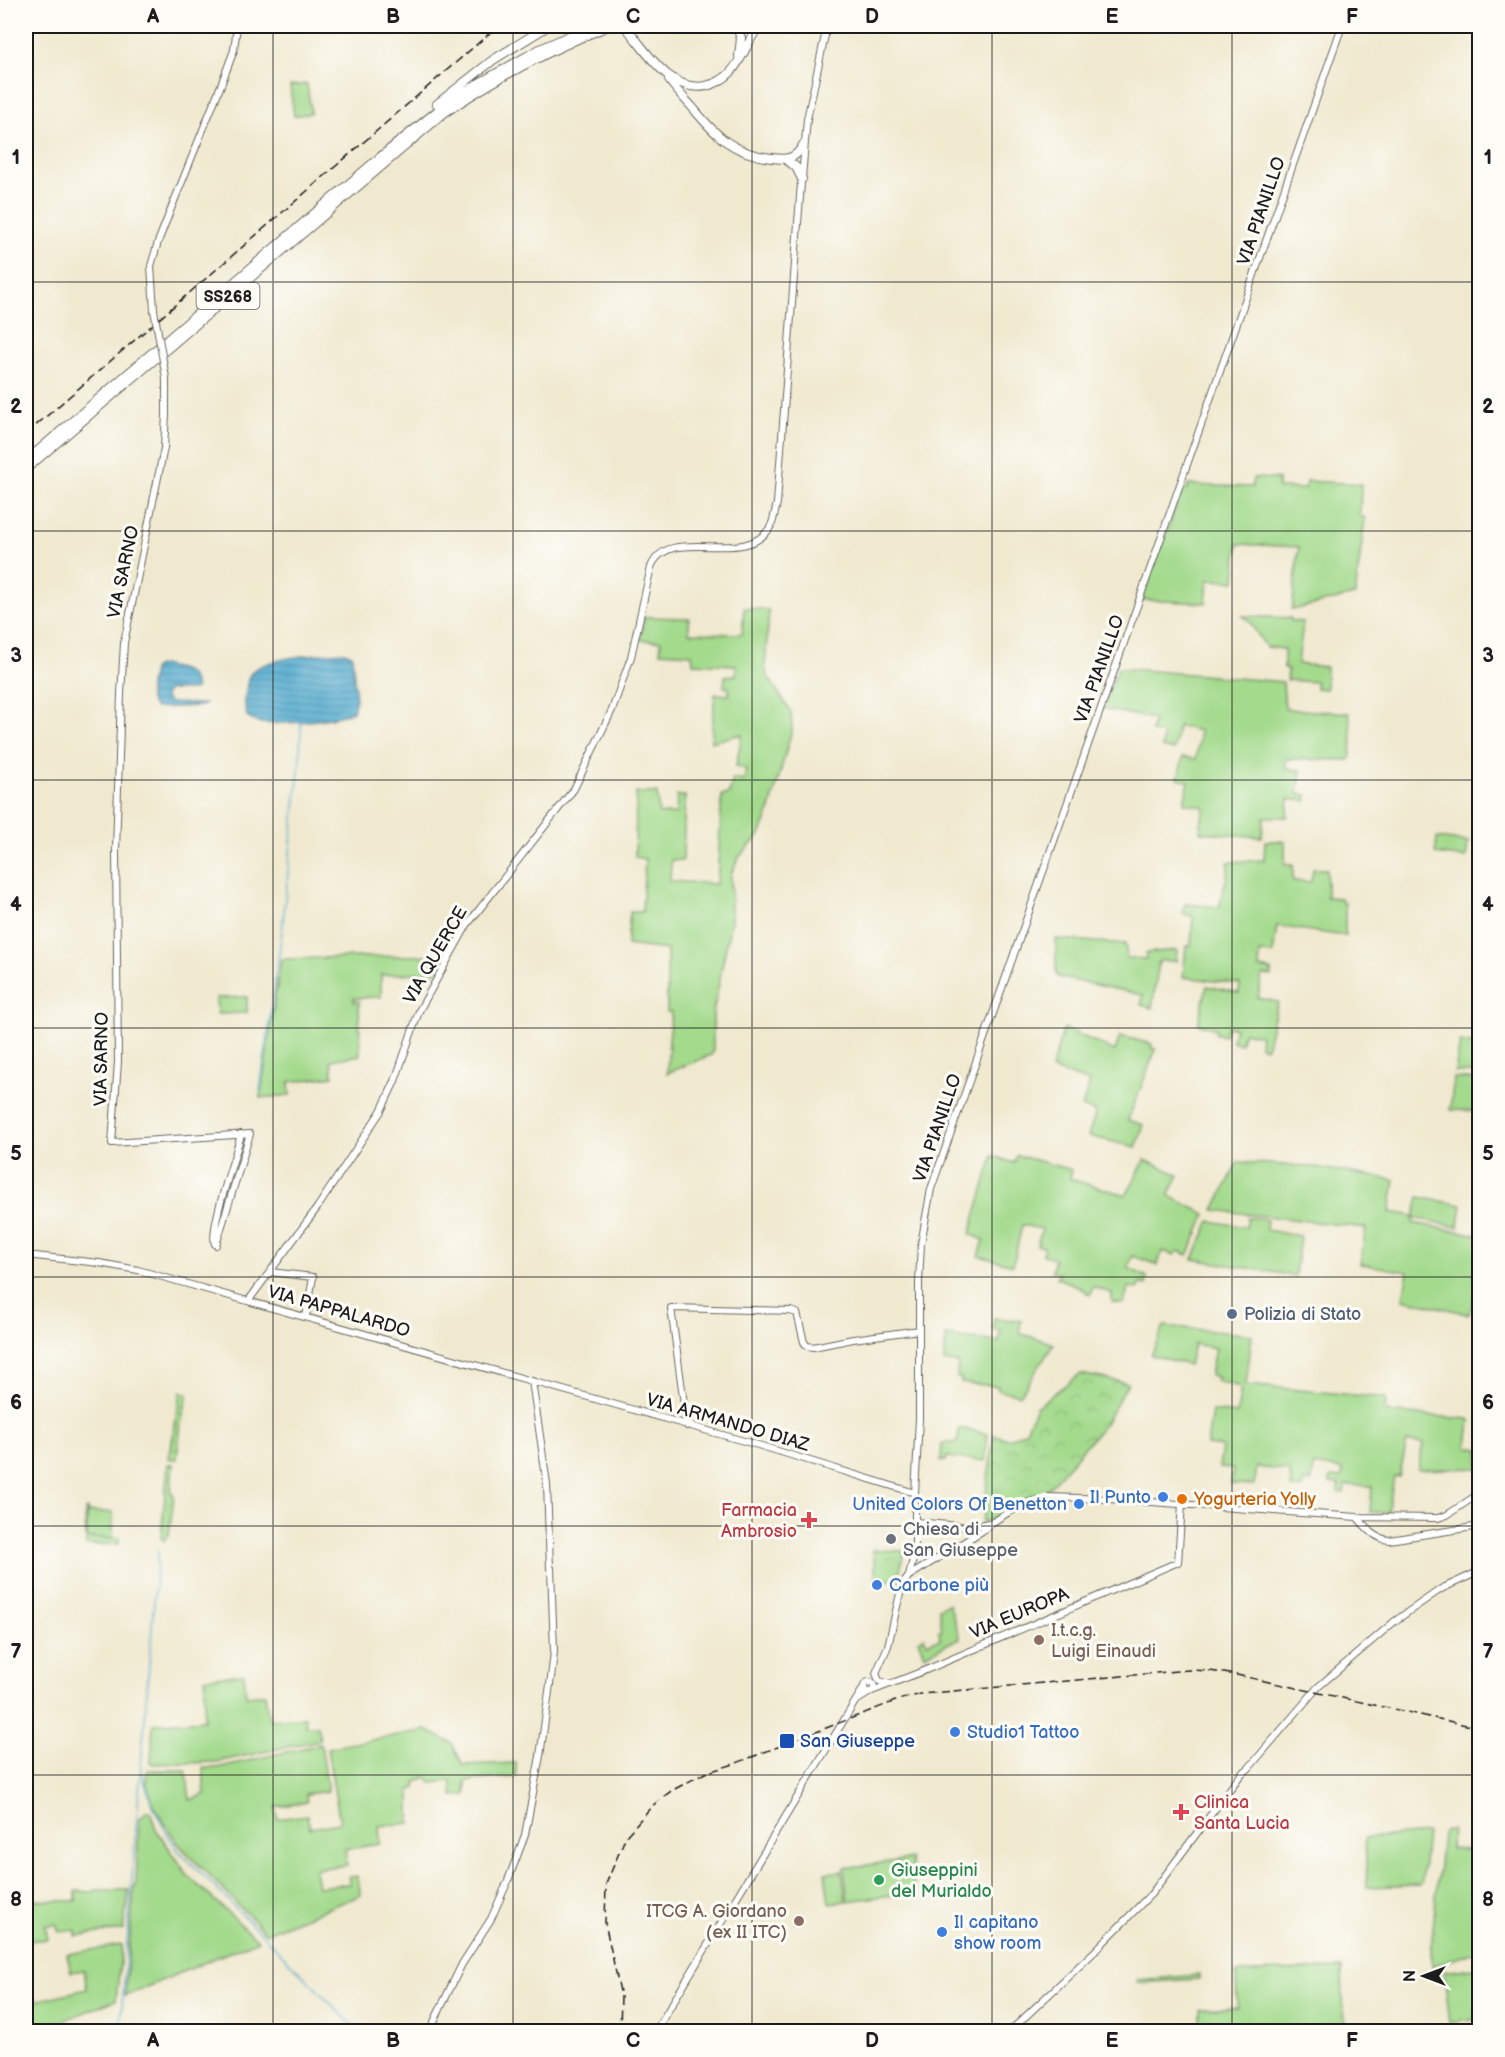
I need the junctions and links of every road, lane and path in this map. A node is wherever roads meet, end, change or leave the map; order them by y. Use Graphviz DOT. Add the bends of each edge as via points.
graph roads {
  1 [pos="237,26"];
  2 [pos="548,26"];
  3 [pos="591,26"];
  4 [pos="608,26"];
  5 [pos="625,26"];
  6 [pos="736,26"];
  7 [pos="759,26"];
  8 [pos="827,26"];
  9 [pos="1342,26"];
  10 [pos="1456,26"];
  11 [pos="1479,32"];
  12 [pos="737,64"];
  13 [pos="665,73"];
  14 [pos="803,145"];
  15 [pos="379,158"];
  16 [pos="785,159"];
  17 [pos="802,181"];
  18 [pos="26,461"];
  19 [pos="26,469"];
  20 [pos="242,1134"];
  21 [pos="26,1256"];
  22 [pos="270,1272"];
  23 [pos="249,1300"];
  24 [pos="306,1317"];
  25 [pos="919,1330"];
  26 [pos="532,1381"];
  27 [pos="687,1426"];
  28 [pos="915,1493"];
  29 [pos="1479,1493"];
  30 [pos="1182,1504"];
  31 [pos="1357,1516"];
  32 [pos="916,1522"];
  33 [pos="993,1522"];
  34 [pos="1479,1526"];
  35 [pos="1479,1571"];
  36 [pos="909,1576"];
  37 [pos="883,1658"];
  38 [pos="891,1684"];
  39 [pos="866,1685"];
  40 [pos="872,1691"];
  41 [pos="858,1700"];
  42 [pos="429,2031"];
  43 [pos="655,2031"];
  44 [pos="1009,2031"];
  1 -- 20 [label="street, VIA SARNO, bridge" via="234,50 151,266 166,378 166,415 164,448 123,653 116,851 118,1062 112,1143"];
  2 -- 15 [label="highway" via="482,68"];
  3 -- 15 [label="highway, SS268" via="474,86"];
  4 -- 19 [label="highway, SS268" via="541,56 444,113"];
  5 -- 13 [label="highway"];
  6 -- 12 [label="highway" via="741,46"];
  7 -- 12 [label="highway"];
  8 -- 14 [label="street"];
  9 -- 25 [label="street, VIA PIANILLO" via="936,1173 921,1244"];
  10 -- 11 [label="highway"];
  12 -- 13 [label="highway" via="726,77 705,86 681,84"];
  13 -- 16 [label="highway" via="721,139 755,156"];
  14 -- 16 [label="highway" via="796,156"];
  14 -- 17 [label="street"];
  15 -- 18 [label="highway, SS268"];
  16 -- 17 [label="highway" via="796,167"];
  17 -- 22 [label="street, VIA QUERCE" via="774,518 765,533 753,542 675,547 659,554 651,567 631,657 612,710 574,789 467,925 419,1011 381,1111"];
  20 -- 20 [label="street" via="250,1134 216,1245 213,1238 218,1215"];
  21 -- 23 [label="street, VIA PAPPALARDO" via="138,1269"];
  22 -- 23 [label="street, VIA QUERCE"];
  22 -- 24 [label="street" via="313,1277"];
  23 -- 24 [label="street, VIA PAPPALARDO"];
  24 -- 26 [label="street, VIA PAPPALARDO"];
  25 -- 27 [label="street" via="813,1347 804,1342 797,1313 790,1311 671,1308"];
  25 -- 28 [label="street, VIA PIANILLO"];
  26 -- 27 [label="street, VIA ARMANDO DIAZ"];
  26 -- 42 [label="street" via="547,1484 554,1651 540,1756 525,1835 507,1883"];
  27 -- 28 [label="street, VIA ARMANDO DIAZ"];
  28 -- 32 [label="street, VIA PIANILLO"];
  29 -- 31 [label="street" via="1438,1518"];
  30 -- 31 [label="street"];
  30 -- 33 [label="street" via="1047,1497 1022,1504"];
  30 -- 38 [label="street, VIA EUROPA" via="1178,1562"];
  31 -- 34 [label="street" via="1381,1540"];
  32 -- 33 [label="street" via="970,1527"];
  32 -- 36 [label="street, VIA PIANILLO"];
  33 -- 36 [label="street"];
  35 -- 44 [label="street" via="1442,1589 1395,1621 1318,1687 1242,1773 1152,1893"];
  36 -- 37 [label="street, VIA PIANILLO" via="902,1585"];
  37 -- 38 [label="street" via="876,1678"];
  37 -- 39 [label="street"];
  38 -- 40 [label="street, VIA EUROPA"];
  39 -- 40 [label="street" via="867,1691"];
  39 -- 41 [label="street"];
  40 -- 41 [label="street, VIA EUROPA"];
  41 -- 43 [label="street"];
}
